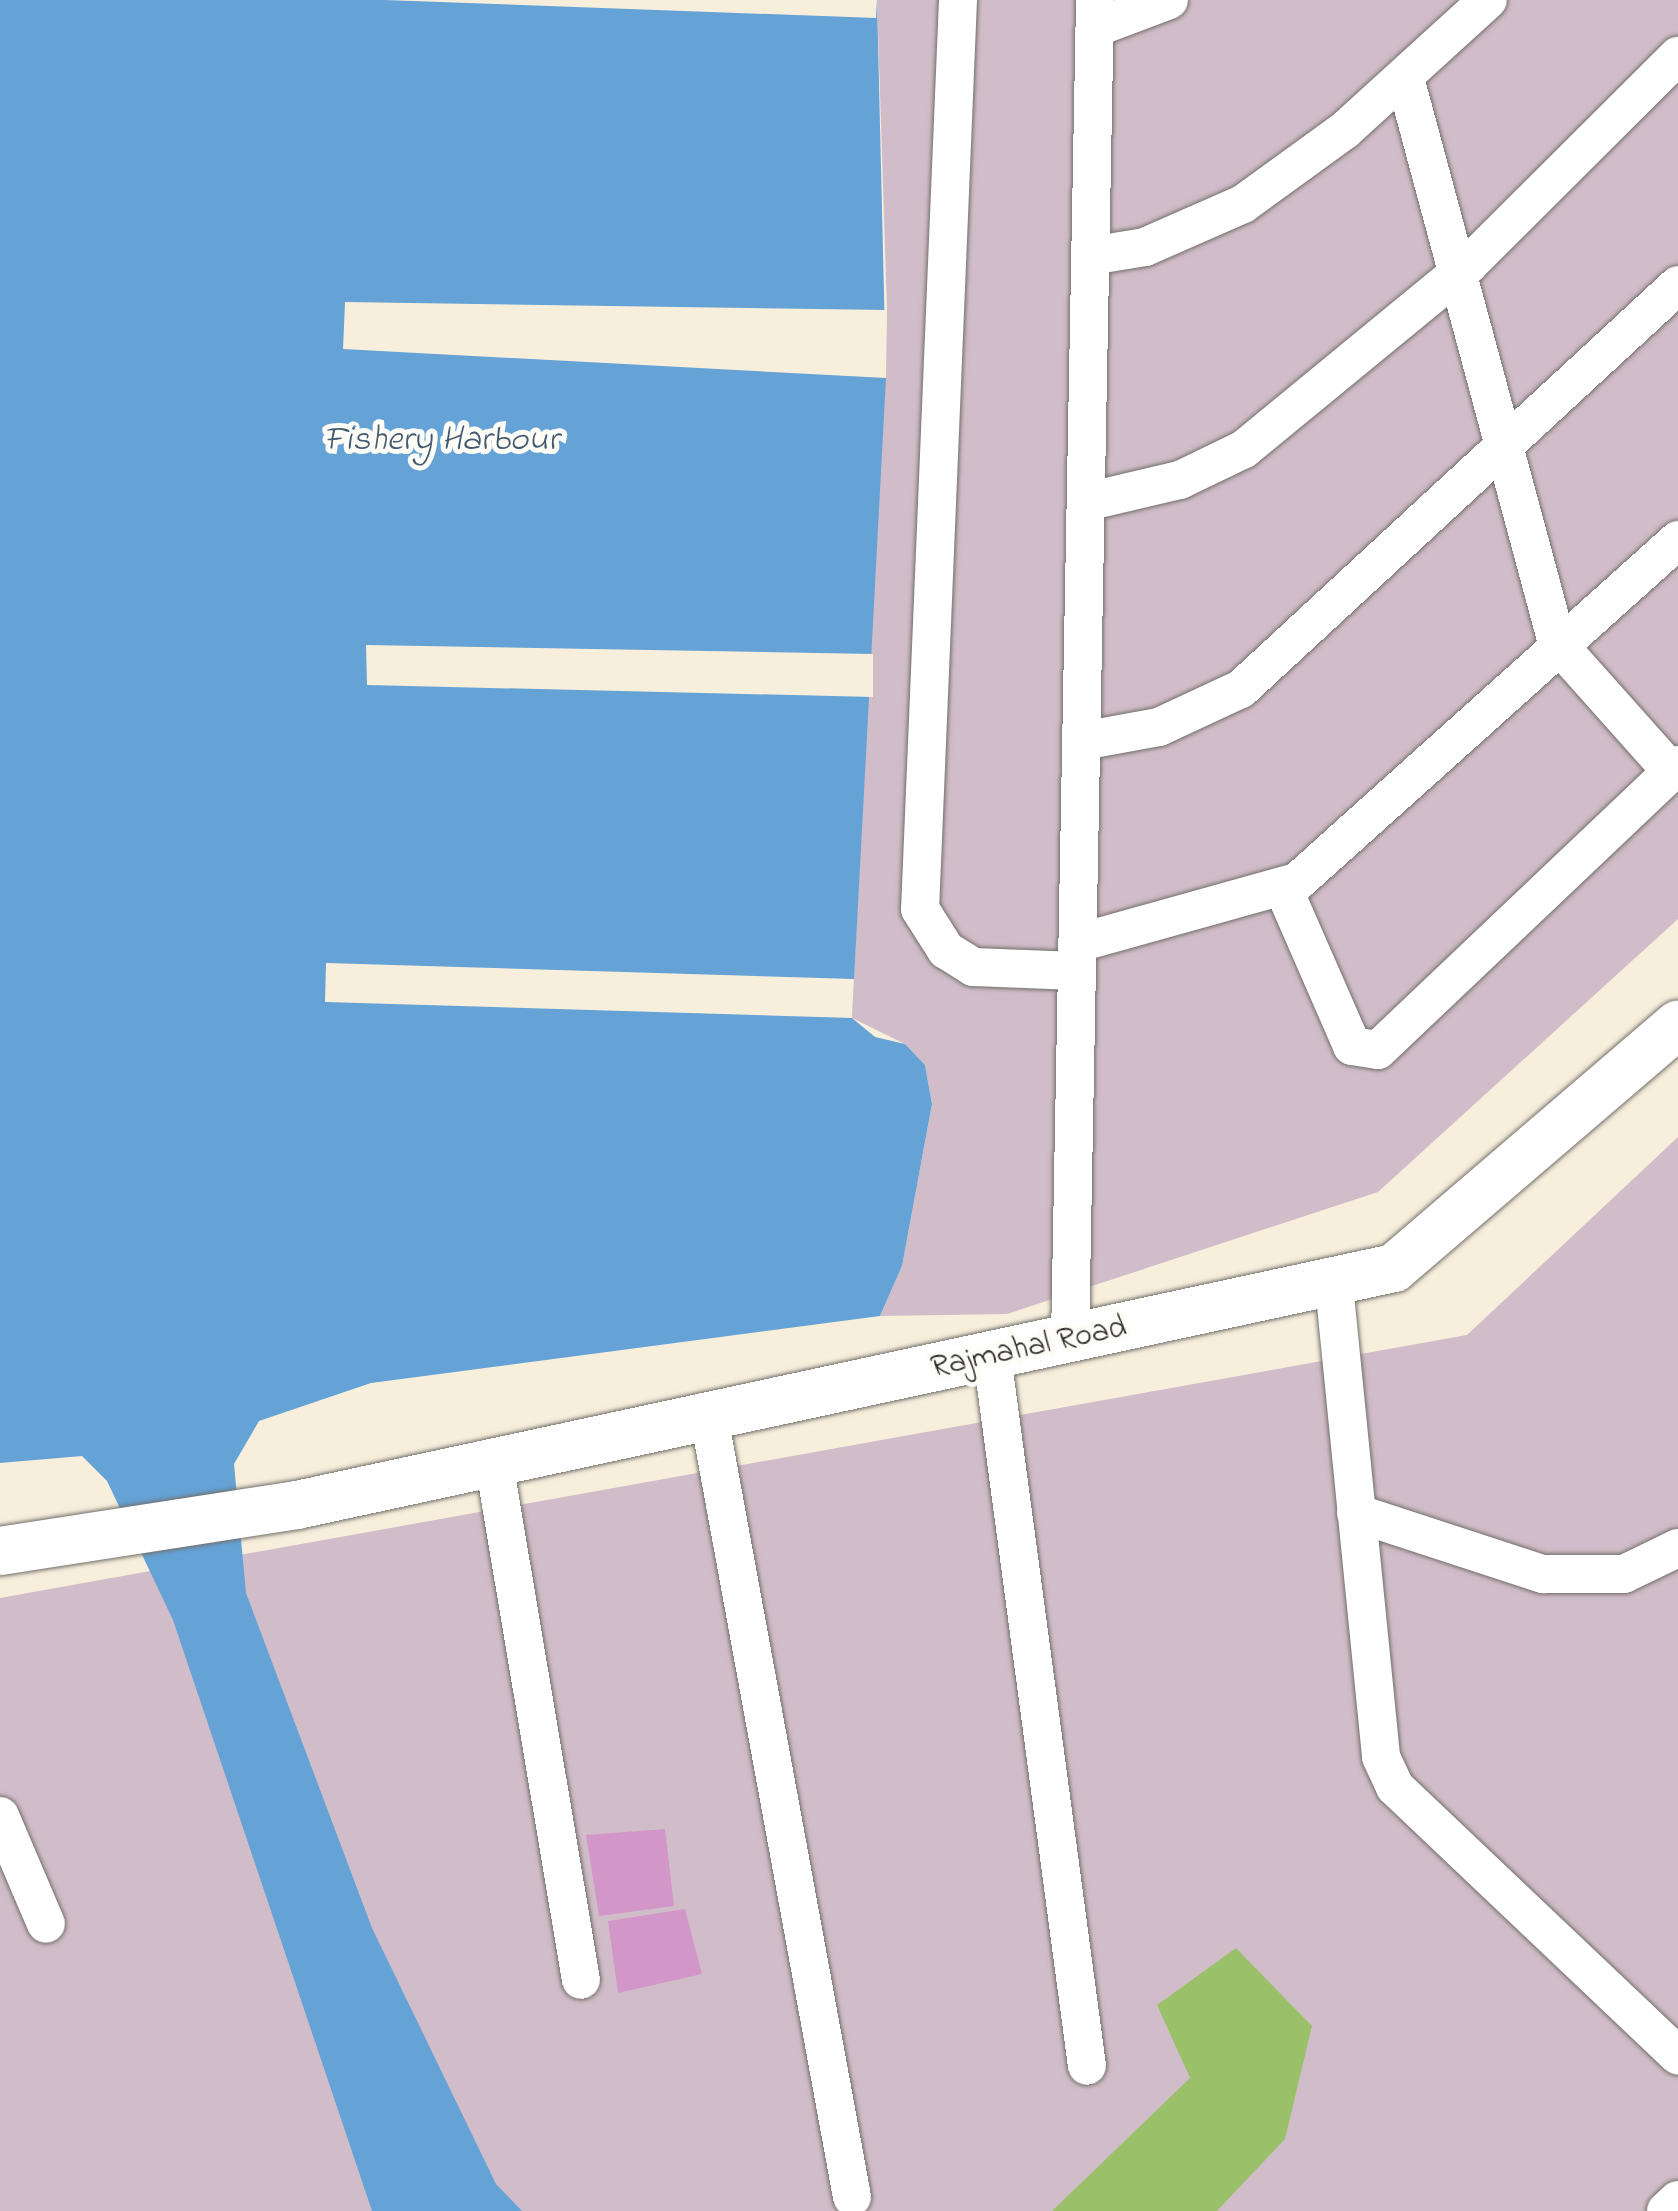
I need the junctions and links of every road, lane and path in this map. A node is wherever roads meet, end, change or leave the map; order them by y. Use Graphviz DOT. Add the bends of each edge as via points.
graph roads {
  1 [pos="958,0"];
  2 [pos="1169,0"];
  3 [pos="1488,0"];
  4 [pos="1095,14"];
  5 [pos="1678,56"];
  6 [pos="1404,78"];
  7 [pos="1090,256"];
  8 [pos="1452,278"];
  9 [pos="1678,285"];
  10 [pos="1502,450"];
  11 [pos="1086,502"];
  12 [pos="1678,540"];
  13 [pos="1561,650"];
  14 [pos="1082,742"];
  15 [pos="1674,768"];
  16 [pos="1284,890"];
  17 [pos="1078,957"];
  18 [pos="1678,1025"];
  19 [pos="1334,1284"];
  20 [pos="1070,1340"];
  21 [pos="992,1356"];
  22 [pos="710,1417"];
  23 [pos="494,1463"];
  24 [pos="1356,1513"];
  25 [pos="1678,1548"];
  26 [pos="0,1551"];
  27 [pos="0,1816"];
  28 [pos="46,1924"];
  29 [pos="581,1980"];
  30 [pos="1678,2056"];
  31 [pos="1087,2066"];
  32 [pos="852,2197"];
  33 [pos="1678,2200"];
  34 [pos="1666,2211"];
  1 -- 17 [label="street" via="920,909 946,950 973,966"];
  2 -- 4 [label="street"];
  3 -- 6 [label="street"];
  4 -- 7 [label="street"];
  5 -- 8 [label="street"];
  6 -- 7 [label="street" via="1223,215 1145,247"];
  6 -- 8 [label="street"];
  7 -- 11 [label="street"];
  8 -- 10 [label="street"];
  8 -- 11 [label="street" via="1244,448 1180,480"];
  9 -- 10 [label="street"];
  10 -- 13 [label="street"];
  10 -- 14 [label="street" via="1215,708"];
  11 -- 14 [label="street"];
  12 -- 13 [label="street"];
  13 -- 15 [label="street"];
  13 -- 16 [label="street"];
  14 -- 17 [label="street"];
  15 -- 16 [label="street" via="1378,1050 1352,1046"];
  16 -- 17 [label="street"];
  17 -- 20 [label="street"];
  18 -- 19 [label="main road, Rajmahal Road" via="1416,1256"];
  19 -- 20 [label="main road, Rajmahal Road"];
  19 -- 24 [label="street"];
  20 -- 21 [label="main road, Rajmahal Road"];
  21 -- 22 [label="main road, Rajmahal Road"];
  21 -- 31 [label="street"];
  22 -- 23 [label="main road, Rajmahal Road"];
  22 -- 32 [label="street"];
  23 -- 26 [label="main road, Rajmahal Road" via="297,1505"];
  23 -- 29 [label="street"];
  24 -- 25 [label="street" via="1543,1574 1624,1574"];
  24 -- 30 [label="street" via="1376,1729 1395,1787"];
  27 -- 28 [label="street"];
  33 -- 34 [label="street"];
}
